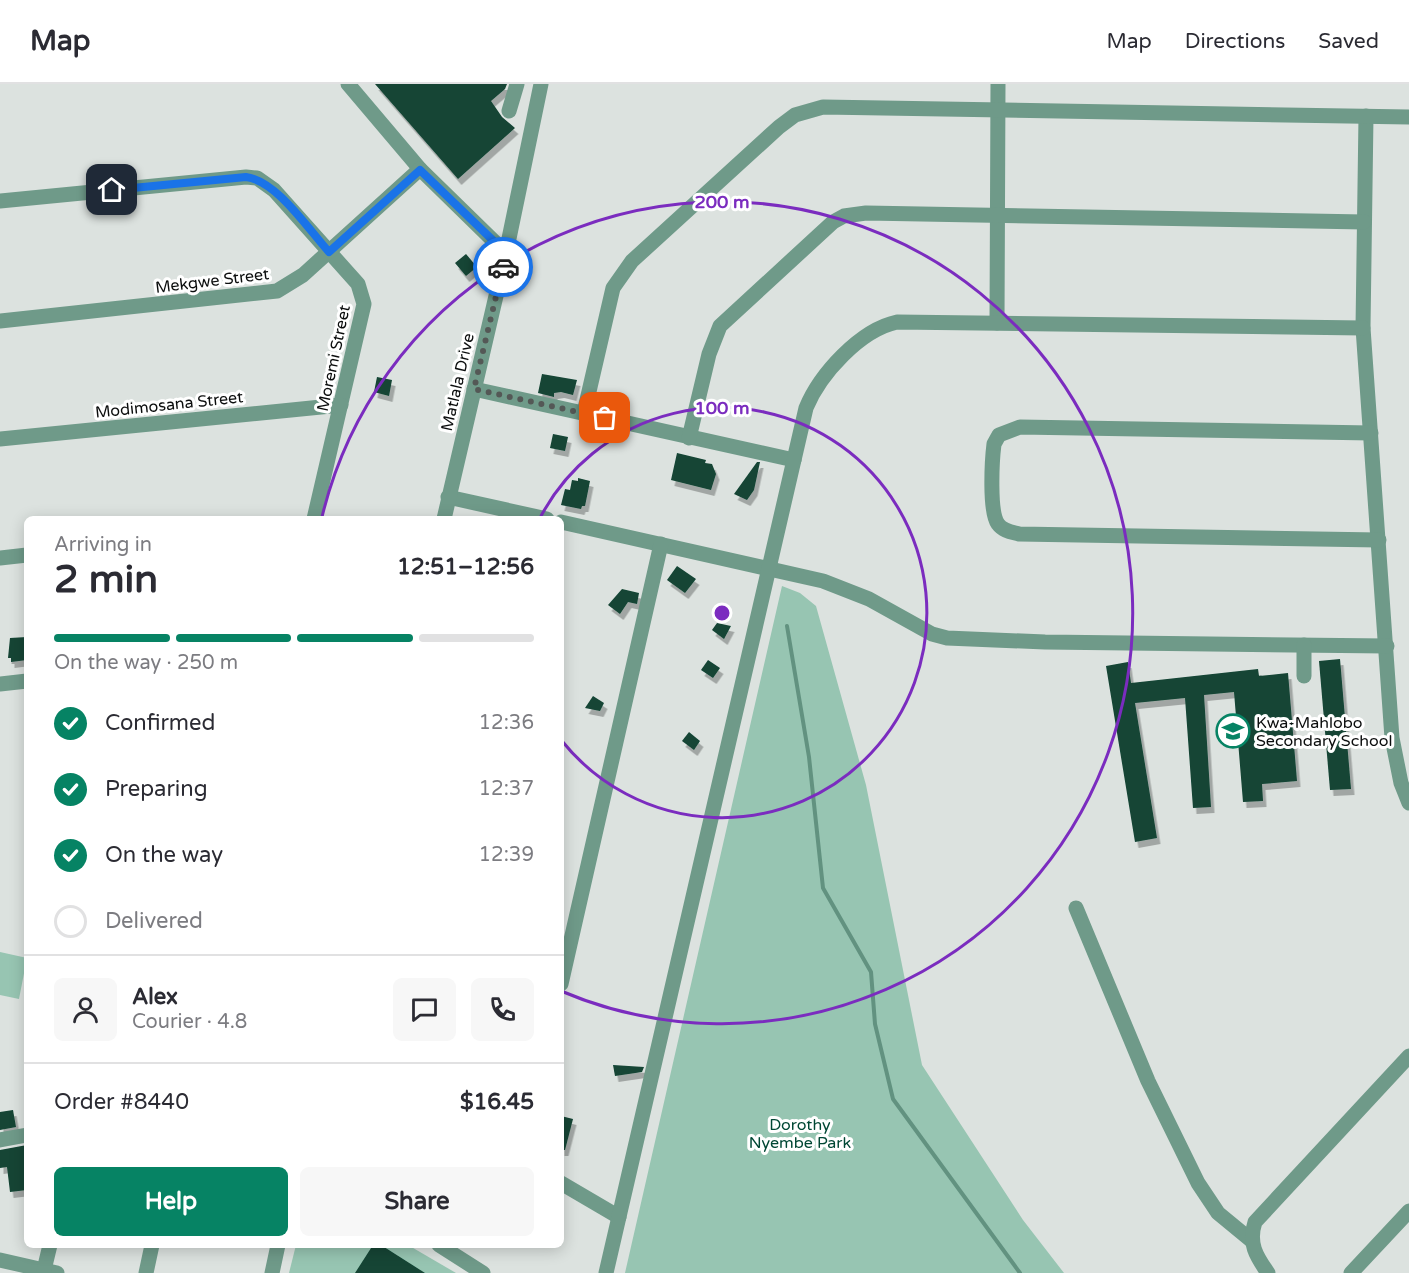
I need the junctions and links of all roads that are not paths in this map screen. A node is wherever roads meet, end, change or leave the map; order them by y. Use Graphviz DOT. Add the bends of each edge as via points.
graph roads {
  1 [pos="348,84"];
  2 [pos="517,84"];
  3 [pos="541,84"];
  4 [pos="998,84"];
  5 [pos="509,111"];
  6 [pos="997,111"];
  7 [pos="1366,116"];
  8 [pos="1409,117"];
  9 [pos="420,170"];
  10 [pos="0,201"];
  11 [pos="996,215"];
  12 [pos="1364,222"];
  13 [pos="329,252"];
  14 [pos="506,253"];
  15 [pos="0,321"];
  16 [pos="997,323"];
  17 [pos="1362,328"];
  18 [pos="474,389"];
  19 [pos="341,405"];
  20 [pos="584,413"];
  21 [pos="1371,433"];
  22 [pos="689,438"];
  23 [pos="0,439"];
  24 [pos="794,460"];
  25 [pos="448,497"];
  26 [pos="315,516"];
  27 [pos="445,516"];
  28 [pos="534,516"];
  29 [pos="564,523"];
  30 [pos="1378,540"];
  31 [pos="662,544"];
  32 [pos="24,555"];
  33 [pos="0,558"];
  34 [pos="768,569"];
  35 [pos="1304,645"];
  36 [pos="1386,646"];
  37 [pos="1304,676"];
  38 [pos="24,681"];
  39 [pos="0,684"];
  40 [pos="1405,782"];
  41 [pos="1409,804"];
  42 [pos="1076,908"];
  43 [pos="564,971"];
  44 [pos="1409,1056"];
  45 [pos="24,1136"];
  46 [pos="0,1140"];
  47 [pos="564,1185"];
  48 [pos="1409,1211"];
  49 [pos="619,1217"];
  50 [pos="1252,1241"];
  51 [pos="50,1248"];
  52 [pos="151,1248"];
  53 [pos="277,1248"];
  54 [pos="444,1248"];
  55 [pos="0,1260"];
  56 [pos="51,1272"];
  57 [pos="146,1273"];
  58 [pos="272,1273"];
  59 [pos="483,1273"];
  60 [pos="606,1273"];
  61 [pos="1268,1273"];
  62 [pos="1351,1273"];
  1 -- 9 [label="street"];
  2 -- 5 [label="street"];
  3 -- 14 [label="street, Matlala Drive"];
  4 -- 6 [label="street"];
  6 -- 7 [label="street"];
  6 -- 11 [label="street"];
  6 -- 20 [label="street" via="823,107 795,115 621,274 614,288"];
  7 -- 8 [label="street"];
  7 -- 12 [label="street"];
  9 -- 13 [label="street, Mekgwe Street"];
  9 -- 14 [label="street"];
  10 -- 13 [label="street, Moremi Street" via="257,178 274,190"];
  11 -- 12 [label="street"];
  11 -- 16 [label="street"];
  11 -- 22 [label="street" via="866,213 833,222 720,326 709,354"];
  12 -- 17 [label="street"];
  13 -- 15 [label="street, Mekgwe Street" via="288,285 263,294"];
  13 -- 19 [label="street, Moremi Street" via="358,284 364,304"];
  14 -- 18 [label="street, Matlala Drive"];
  16 -- 17 [label="street"];
  16 -- 24 [label="street" via="897,322 874,330 829,369 814,388"];
  17 -- 21 [label="street"];
  18 -- 20 [label="street"];
  18 -- 25 [label="street, Matlala Drive"];
  19 -- 23 [label="street, Modimosana Street"];
  19 -- 26 [label="street, Moremi Street"];
  20 -- 22 [label="street"];
  21 -- 30 [label="street"];
  21 -- 30 [label="street" via="1020,427 999,435 994,444 994,509 1000,527 1019,534"];
  22 -- 24 [label="street"];
  24 -- 34 [label="street"];
  25 -- 27 [label="street, Matlala Drive"];
  25 -- 28 [label="street"];
  29 -- 31 [label="street"];
  30 -- 36 [label="street"];
  31 -- 34 [label="street"];
  31 -- 43 [label="street"];
  32 -- 33 [label="street"];
  34 -- 35 [label="street" via="846,588 946,638"];
  34 -- 49 [label="street"];
  35 -- 36 [label="street"];
  35 -- 37 [label="street"];
  36 -- 40 [label="street" via="1392,738"];
  38 -- 39 [label="street"];
  40 -- 41 [label="street"];
  42 -- 50 [label="street" via="1148,1081 1198,1183 1218,1213"];
  44 -- 50 [label="street" via="1263,1212 1255,1222"];
  45 -- 46 [label="street"];
  47 -- 49 [label="street"];
  48 -- 62 [label="street"];
  49 -- 60 [label="street"];
  50 -- 61 [label="street" via="1256,1256"];
  51 -- 56 [label="street"];
  52 -- 57 [label="street"];
  53 -- 58 [label="street"];
  54 -- 59 [label="street"];
  55 -- 56 [label="street"];
}
